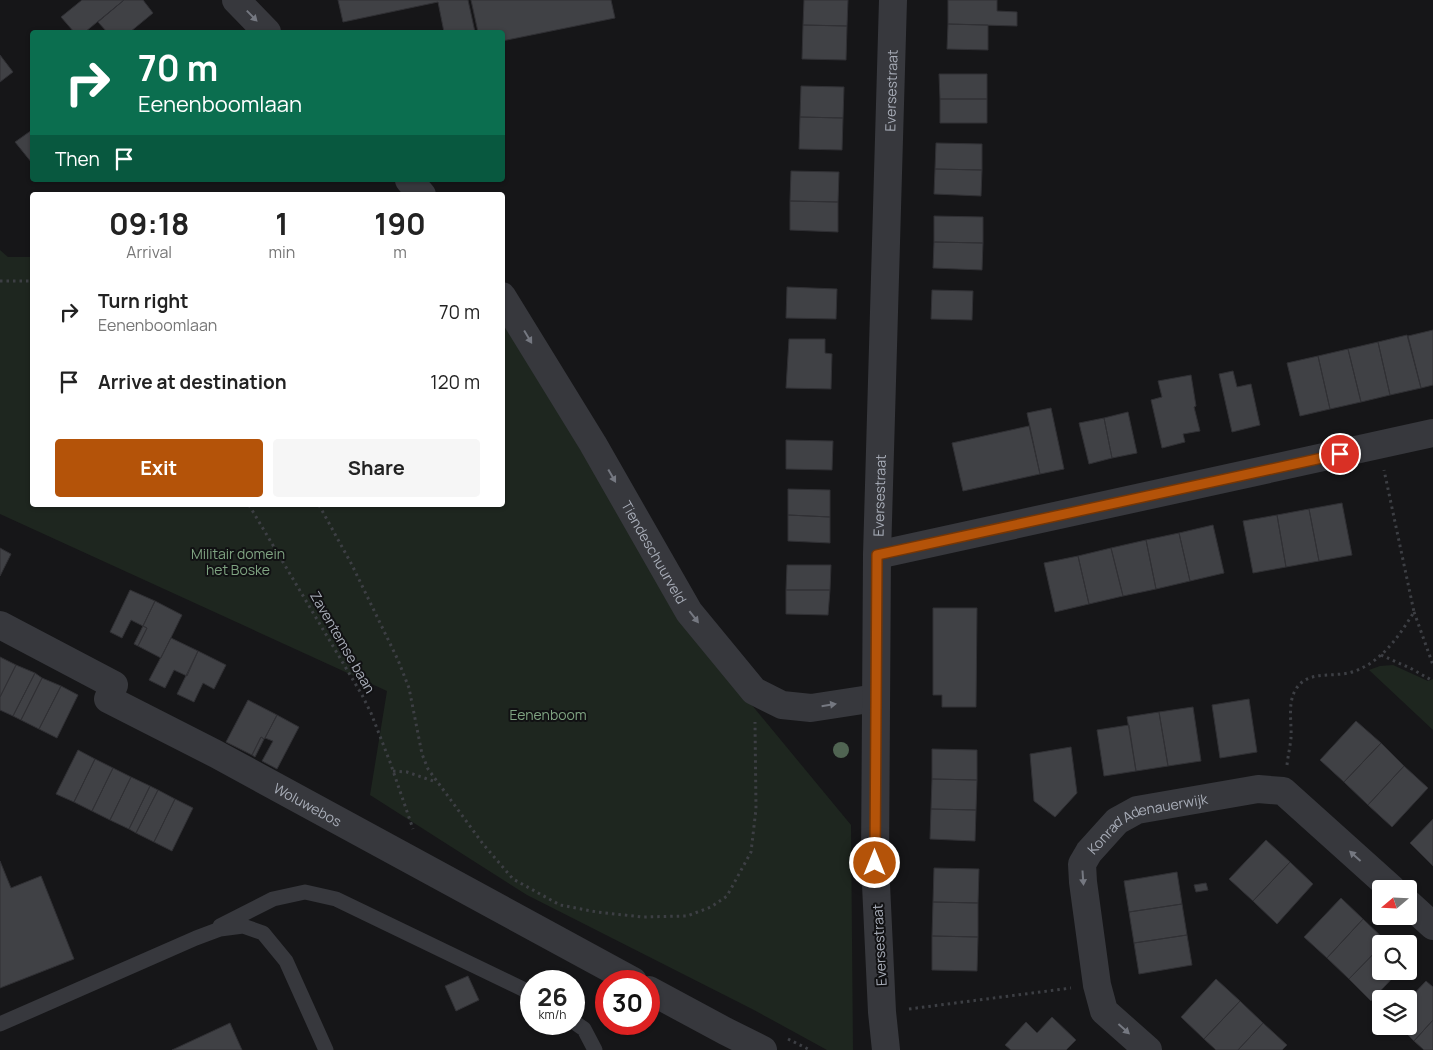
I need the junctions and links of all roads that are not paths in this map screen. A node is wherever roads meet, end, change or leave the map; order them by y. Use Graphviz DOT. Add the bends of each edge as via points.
graph roads {
  1 [pos="236,0"];
  2 [pos="893,0"];
  3 [pos="266,30"];
  4 [pos="411,182"];
  5 [pos="419,192"];
  6 [pos="505,301"];
  7 [pos="1433,433"];
  8 [pos="877,555"];
  9 [pos="0,625"];
  10 [pos="876,698"];
  11 [pos="1382,880"];
  12 [pos="1418,912"];
  13 [pos="1433,926"];
  14 [pos="196,938"];
  15 [pos="613,970"];
  16 [pos="520,988"];
  17 [pos="660,996"];
  18 [pos="0,1024"];
  19 [pos="585,1031"];
  20 [pos="326,1050"];
  21 [pos="596,1050"];
  22 [pos="763,1050"];
  23 [pos="886,1050"];
  24 [pos="1148,1050"];
  1 -- 3 [label="street, one-way"];
  2 -- 8 [label="street, Eversestraat"];
  4 -- 5 [label="street"];
  6 -- 10 [label="street, Tiendeschuurveld, one-way" via="593,444 689,612 754,691 782,705 811,708"];
  7 -- 8 [label="street"];
  8 -- 10 [label="street, Eversestraat"];
  9 -- 15 [label="street, Woluwebos" via="114,685 108,699 216,754"];
  10 -- 23 [label="street, Eversestraat" via="875,863"];
  11 -- 24 [label="street, Konrad Adenauerwijk, one-way" via="1283,791 1258,789 1137,810 1117,821 1082,864 1083,882 1097,985 1104,1010"];
  12 -- 13 [label="street"];
  14 -- 16 [label="lane" via="272,899 306,892 336,900"];
  14 -- 18 [label="lane"];
  14 -- 20 [label="lane" via="220,929 243,926 263,933 286,961"];
  17 -- 22 [label="street"];
  19 -- 21 [label="lane"];
}
